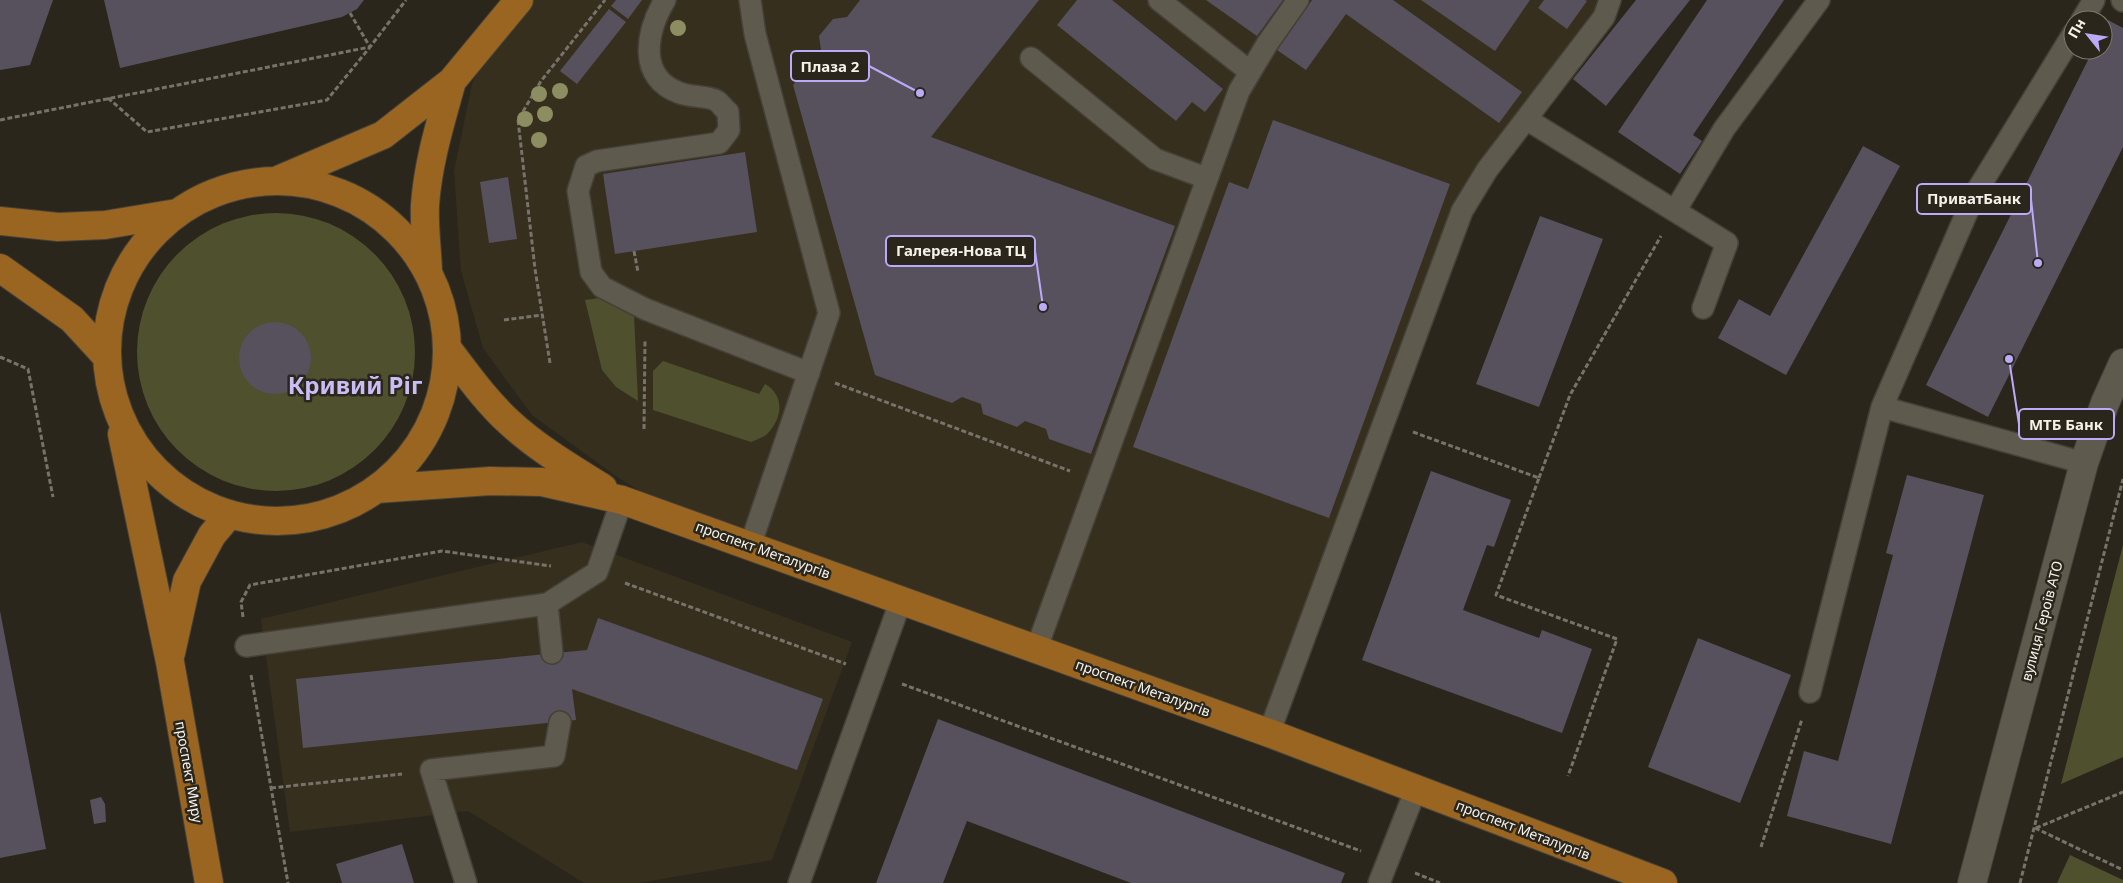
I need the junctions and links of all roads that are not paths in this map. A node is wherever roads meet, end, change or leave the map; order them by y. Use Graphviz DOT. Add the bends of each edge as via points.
graph roads {
  1 [pos="519,0"];
  2 [pos="665,0"];
  3 [pos="750,0"];
  4 [pos="1158,0"];
  5 [pos="1298,0"];
  6 [pos="1610,0"];
  7 [pos="1820,0"];
  8 [pos="2063,50"];
  9 [pos="1030,58"];
  10 [pos="1250,71"];
  11 [pos="452,81"];
  12 [pos="1526,119"];
  13 [pos="1206,178"];
  14 [pos="276,180"];
  15 [pos="1675,212"];
  16 [pos="176,213"];
  17 [pos="0,221"];
  18 [pos="0,268"];
  19 [pos="428,270"];
  20 [pos="1703,308"];
  21 [pos="447,348"];
  22 [pos="107,357"];
  23 [pos="2123,363"];
  24 [pos="809,373"];
  25 [pos="1882,407"];
  26 [pos="118,411"];
  27 [pos="2084,463"];
  28 [pos="376,489"];
  29 [pos="622,500"];
  30 [pos="230,515"];
  31 [pos="750,546"];
  32 [pos="901,600"];
  33 [pos="547,604"];
  34 [pos="246,646"];
  35 [pos="1036,650"];
  36 [pos="552,653"];
  37 [pos="170,662"];
  38 [pos="1810,692"];
  39 [pos="560,722"];
  40 [pos="1269,733"];
  41 [pos="1416,789"];
  42 [pos="209,883"];
  43 [pos="466,883"];
  44 [pos="799,883"];
  45 [pos="1380,883"];
  46 [pos="1663,883"];
  47 [pos="1972,883"];
  1 -- 11 [label="main road"];
  2 -- 24 [label="lane" via="656,16 648,44 651,66 663,86 681,94 716,100 728,112 729,130 719,144 597,160 586,166 578,191 591,272 602,287 645,309"];
  3 -- 24 [label="lane" via="755,34 829,312"];
  4 -- 10 [label="lane"];
  5 -- 10 [label="lane"];
  6 -- 12 [label="lane" via="1604,17"];
  7 -- 15 [label="lane" via="1724,129"];
  8 -- 25 [label="lane" via="1975,194"];
  9 -- 13 [label="lane" via="1155,159"];
  10 -- 13 [label="lane" via="1239,91"];
  11 -- 14 [label="main road" via="383,135"];
  11 -- 19 [label="main road" via="428,176 425,205"];
  12 -- 15 [label="lane"];
  12 -- 40 [label="lane" via="1487,170 1462,211"];
  13 -- 35 [label="lane"];
  14 -- 16 [label="main road" via="224,189"];
  14 -- 19 [label="main road" via="313,184 348,195 380,214 406,240"];
  15 -- 20 [label="lane" via="1727,243"];
  16 -- 17 [label="main road" via="58,227"];
  16 -- 22 [label="main road" via="152,235 132,262 117,292 109,324"];
  18 -- 22 [label="main road" via="72,318"];
  19 -- 21 [label="main road" via="442,308"];
  21 -- 28 [label="main road" via="445,381 436,412 421,442 401,468"];
  21 -- 29 [label="main road" via="509,423 552,457"];
  22 -- 26 [label="main road" via="110,386"];
  23 -- 27 [label="street, вулиця Героїв АТО"];
  24 -- 31 [label="lane"];
  25 -- 27 [label="lane"];
  25 -- 38 [label="lane"];
  26 -- 30 [label="main road" via="129,435 162,476 182,492"];
  26 -- 37 [label="main road, проспект Миру"];
  27 -- 47 [label="street, вулиця Героїв АТО"];
  28 -- 29 [label="main road" via="490,481 542,482"];
  28 -- 30 [label="main road" via="342,508 306,519 267,521"];
  29 -- 31 [label="main road, проспект Металургів"];
  29 -- 33 [label="lane" via="597,572"];
  30 -- 37 [label="main road" via="212,535 187,581"];
  31 -- 32 [label="main road, проспект Металургів"];
  32 -- 35 [label="main road, проспект Металургів"];
  32 -- 44 [label="lane"];
  33 -- 34 [label="lane"];
  33 -- 36 [label="lane"];
  35 -- 40 [label="main road, проспект Металургів"];
  37 -- 42 [label="main road, проспект Миру"];
  39 -- 43 [label="lane" via="554,756 432,770"];
  40 -- 41 [label="main road, проспект Металургів"];
  41 -- 45 [label="lane"];
  41 -- 46 [label="main road, проспект Металургів"];
}
